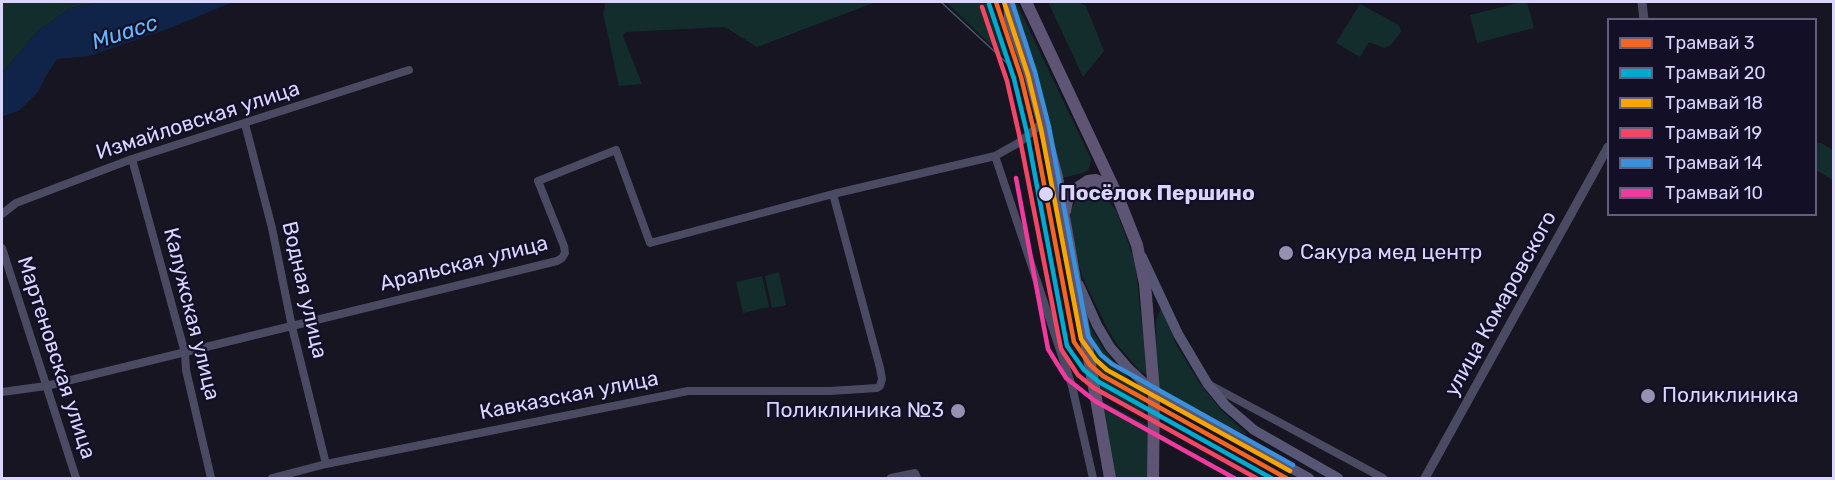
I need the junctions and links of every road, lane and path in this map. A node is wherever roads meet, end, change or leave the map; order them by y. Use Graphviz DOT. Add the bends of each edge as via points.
graph roads {
  1 [pos="1009,2"];
  2 [pos="1026,2"];
  3 [pos="1642,2"];
  4 [pos="1644,18"];
  5 [pos="409,70"];
  6 [pos="1043,122"];
  7 [pos="245,124"];
  8 [pos="1607,149"];
  9 [pos="995,156"];
  10 [pos="132,159"];
  11 [pos="833,194"];
  12 [pos="1118,197"];
  13 [pos="1064,213"];
  14 [pos="2,214"];
  15 [pos="1137,245"];
  16 [pos="2,248"];
  17 [pos="1073,268"];
  18 [pos="292,327"];
  19 [pos="185,353"];
  20 [pos="1207,383"];
  21 [pos="46,386"];
  22 [pos="2,392"];
  23 [pos="1154,392"];
  24 [pos="326,464"];
  25 [pos="916,476"];
  26 [pos="76,478"];
  27 [pos="212,478"];
  28 [pos="272,478"];
  29 [pos="891,478"];
  30 [pos="1093,478"];
  31 [pos="1110,478"];
  32 [pos="1153,478"];
  33 [pos="1309,478"];
  34 [pos="1338,478"];
  35 [pos="1383,478"];
  36 [pos="1425,478"];
  1 -- 6 [label="main road" via="1010,18"];
  2 -- 12 [label="main road"];
  3 -- 4 [label="street"];
  5 -- 7 [label="street, Измайловская улица"];
  6 -- 9 [label="street, Аральская улица" via="1020,142"];
  6 -- 13 [label="main road"];
  7 -- 10 [label="street, Измайловская улица"];
  7 -- 18 [label="street, Водная улица"];
  8 -- 36 [label="street, улица Комаровского"];
  9 -- 11 [label="street, Аральская улица"];
  9 -- 30 [label="street" via="1072,386"];
  10 -- 14 [label="street, Измайловская улица" via="16,203"];
  10 -- 19 [label="street, Калужская улица"];
  11 -- 18 [label="street, Аральская улица" via="650,243 616,150 538,181 564,246 565,252 557,261"];
  11 -- 24 [label="street, Кавказская улица" via="880,368 882,379 877,388 688,391"];
  12 -- 13 [label="main road" via="1104,184 1088,181 1073,191"];
  12 -- 15 [label="main road"];
  13 -- 17 [label="main road"];
  15 -- 20 [label="main road" via="1178,334"];
  15 -- 23 [label="main road" via="1145,284"];
  16 -- 21 [label="street, Мартеновская улица"];
  17 -- 23 [label="main road" via="1110,347"];
  17 -- 31 [label="main road"];
  18 -- 19 [label="street, Аральская улица"];
  18 -- 24 [label="street, Водная улица"];
  19 -- 21 [label="street, Аральская улица"];
  19 -- 27 [label="street, Калужская улица"];
  20 -- 34 [label="main road" via="1254,430"];
  20 -- 35 [label="street"];
  21 -- 22 [label="street, Аральская улица"];
  21 -- 26 [label="street, Мартеновская улица"];
  23 -- 32 [label="main road"];
  23 -- 33 [label="main road"];
  24 -- 28 [label="street, Кавказская улица"];
  25 -- 29 [label="street"];
}
